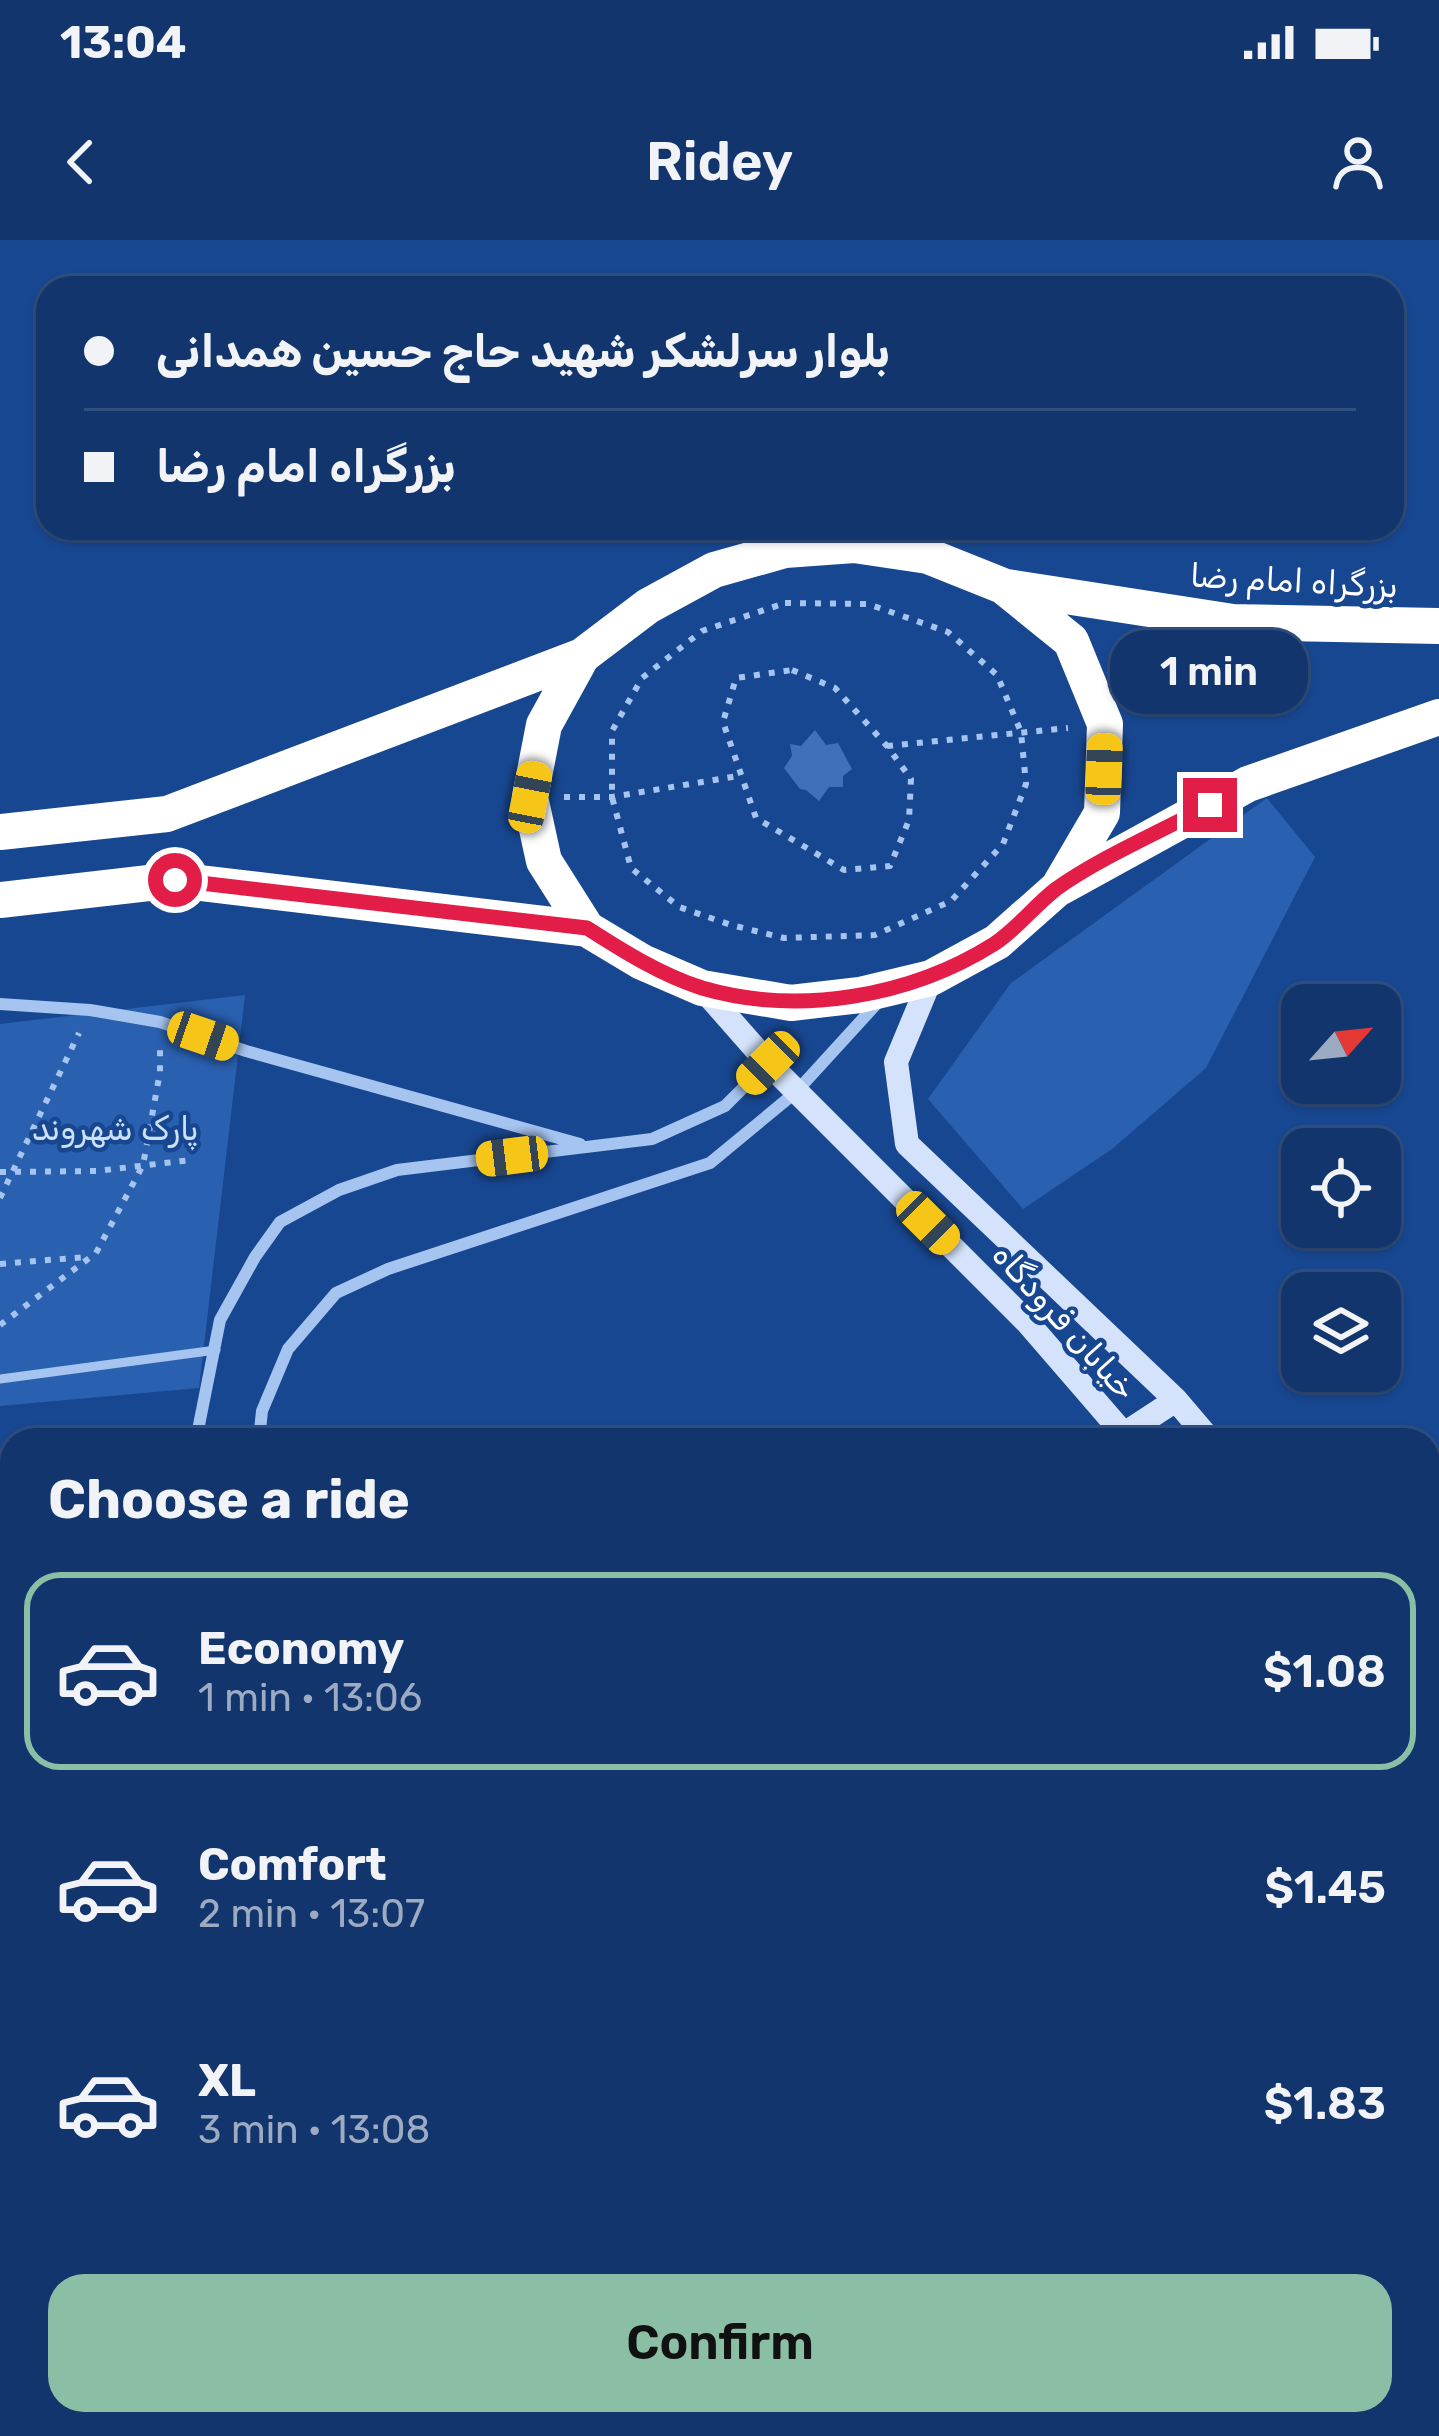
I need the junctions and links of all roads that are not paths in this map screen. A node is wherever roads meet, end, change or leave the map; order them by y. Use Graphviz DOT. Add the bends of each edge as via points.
graph roads {
  1 [pos="1003,586"];
  2 [pos="1439,626"];
  3 [pos="582,656"];
  4 [pos="1439,717"];
  5 [pos="0,832"];
  6 [pos="1058,888"];
  7 [pos="0,900"];
  8 [pos="587,928"];
  9 [pos="932,978"];
  10 [pos="892,987"];
  11 [pos="702,988"];
  12 [pos="0,1004"];
  13 [pos="768,1063"];
  14 [pos="796,1092"];
  15 [pos="588,1147"];
  16 [pos="216,1350"];
  17 [pos="0,1379"];
  18 [pos="1176,1400"];
  19 [pos="197,1428"];
  20 [pos="260,1428"];
  21 [pos="1116,1428"];
  22 [pos="1138,1428"];
  23 [pos="1200,1428"];
  1 -- 2 [label="highway, بزرگراه امام رضا" via="1233,622"];
  1 -- 3 [label="highway" via="928,556 854,545 785,550 714,570"];
  1 -- 6 [label="highway" via="1071,641 1105,724 1102,813"];
  3 -- 5 [label="highway" via="167,814"];
  3 -- 8 [label="highway" via="544,725 530,797 544,861"];
  4 -- 6 [label="highway" via="1248,784"];
  6 -- 9 [label="highway" via="997,942"];
  7 -- 8 [label="highway" via="175,880"];
  8 -- 11 [label="highway"];
  9 -- 10 [label="highway"];
  9 -- 18 [label="street, خیابان فرودگاه" via="896,1062 907,1144"];
  10 -- 11 [label="highway" via="791,1003"];
  10 -- 14 [label="street"];
  11 -- 13 [label="street, خیابان فرودگاه"];
  12 -- 15 [label="street" via="160,1022"];
  13 -- 14 [label="street, خیابان فرودگاه"];
  13 -- 15 [label="street" via="724,1106 652,1138"];
  14 -- 20 [label="street" via="710,1163 336,1293 288,1349"];
  14 -- 21 [label="street, خیابان فرودگاه" via="1027,1322"];
  15 -- 16 [label="street" via="397,1170 280,1222 220,1320"];
  16 -- 17 [label="lane"];
  16 -- 19 [label="street"];
  18 -- 22 [label="street"];
  18 -- 23 [label="street, خیابان فرودگاه"];
}
